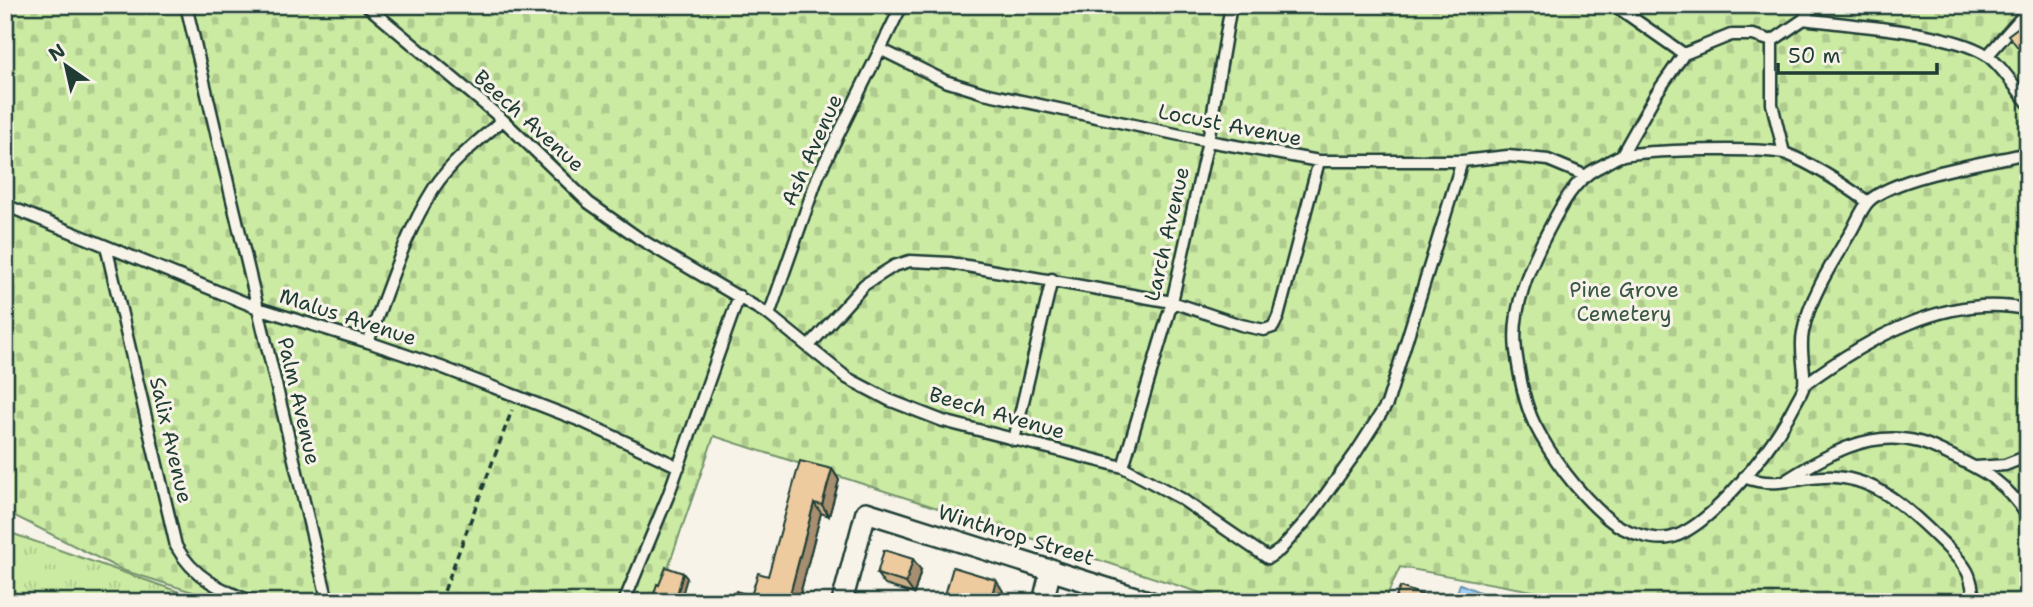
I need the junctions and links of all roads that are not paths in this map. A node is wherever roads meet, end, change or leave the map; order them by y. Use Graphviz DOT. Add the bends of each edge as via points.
graph roads {
  1 [pos="186,5"];
  2 [pos="902,5"];
  3 [pos="1231,5"];
  4 [pos="1614,5"];
  5 [pos="1811,5"];
  6 [pos="370,7"];
  7 [pos="2028,10"];
  8 [pos="1804,19"];
  9 [pos="1772,41"];
  10 [pos="880,49"];
  11 [pos="1684,54"];
  12 [pos="1988,55"];
  13 [pos="2028,103"];
  14 [pos="503,120"];
  15 [pos="1208,141"];
  16 [pos="1784,153"];
  17 [pos="2028,153"];
  18 [pos="1621,156"];
  19 [pos="1319,161"];
  20 [pos="1462,161"];
  21 [pos="1584,175"];
  22 [pos="1868,202"];
  23 [pos="5,205"];
  24 [pos="106,246"];
  25 [pos="1052,279"];
  26 [pos="739,296"];
  27 [pos="1172,302"];
  28 [pos="258,308"];
  29 [pos="2028,310"];
  30 [pos="769,315"];
  31 [pos="368,342"];
  32 [pos="809,346"];
  33 [pos="1804,386"];
  34 [pos="1014,440"];
  35 [pos="2028,456"];
  36 [pos="679,467"];
  37 [pos="1123,467"];
  38 [pos="1975,467"];
  39 [pos="1744,477"];
  40 [pos="1785,481"];
  41 [pos="2028,517"];
  42 [pos="1051,569"];
  43 [pos="1973,592"];
  44 [pos="254,602"];
  45 [pos="328,602"];
  46 [pos="624,602"];
  47 [pos="842,602"];
  48 [pos="1042,602"];
  49 [pos="1151,602"];
  1 -- 28 [label="lane, Palm Avenue"];
  2 -- 10 [label="lane, Ash Avenue"];
  3 -- 15 [label="lane, Larch Avenue"];
  4 -- 11 [label="lane"];
  5 -- 8 [label="lane"];
  6 -- 14 [label="lane, Beech Avenue"];
  7 -- 12 [label="lane"];
  8 -- 9 [label="lane"];
  8 -- 12 [label="lane" via="1927,36"];
  9 -- 11 [label="lane" via="1754,34 1731,35"];
  9 -- 16 [label="lane" via="1772,104"];
  10 -- 15 [label="lane, Locust Avenue" via="945,81 984,93"];
  10 -- 30 [label="lane, Ash Avenue" via="818,176"];
  11 -- 18 [label="lane"];
  12 -- 13 [label="lane"];
  14 -- 26 [label="lane, Beech Avenue" via="589,203 640,239"];
  14 -- 31 [label="lane" via="469,148 435,186 409,234"];
  15 -- 19 [label="lane, Locust Avenue"];
  15 -- 27 [label="lane, Larch Avenue"];
  16 -- 18 [label="lane" via="1720,150"];
  16 -- 22 [label="lane"];
  17 -- 22 [label="lane" via="1896,184"];
  18 -- 21 [label="lane"];
  19 -- 20 [label="lane, Locust Avenue"];
  19 -- 27 [label="lane" via="1273,327 1241,326"];
  20 -- 21 [label="lane, Locust Avenue" via="1508,156 1548,160"];
  20 -- 37 [label="lane, Beech Avenue" via="1387,404 1326,495 1280,550 1268,558 1180,498"];
  21 -- 39 [label="lane" via="1535,256 1516,316 1516,349 1533,421 1581,491 1609,521 1634,533 1674,537 1695,525"];
  22 -- 33 [label="lane" via="1827,275 1803,331"];
  23 -- 24 [label="lane, Malus Avenue"];
  24 -- 28 [label="lane, Malus Avenue"];
  24 -- 44 [label="lane, Salix Avenue" via="176,546 200,576"];
  25 -- 27 [label="lane"];
  25 -- 32 [label="lane" via="910,261 864,285"];
  25 -- 34 [label="lane"];
  26 -- 30 [label="lane, Beech Avenue"];
  26 -- 36 [label="lane"];
  27 -- 37 [label="lane, Larch Avenue"];
  28 -- 31 [label="lane, Malus Avenue"];
  28 -- 45 [label="lane, Palm Avenue"];
  29 -- 33 [label="lane" via="1989,304 1921,320 1863,346"];
  30 -- 32 [label="lane, Beech Avenue"];
  31 -- 36 [label="lane, Malus Avenue" via="581,421"];
  32 -- 34 [label="lane, Beech Avenue" via="847,378 889,400 943,421"];
  33 -- 39 [label="lane" via="1779,433"];
  34 -- 37 [label="lane, Beech Avenue"];
  35 -- 38 [label="lane" via="2005,465"];
  36 -- 46 [label="lane"];
  38 -- 40 [label="lane" via="1920,442 1887,438 1857,443 1826,456"];
  38 -- 41 [label="lane" via="2002,483"];
  39 -- 40 [label="lane" via="1760,483"];
  40 -- 43 [label="lane" via="1832,477 1857,480 1881,490 1959,558"];
  42 -- 47 [label="street, Winthrop Street" via="866,512"];
  42 -- 48 [label="street"];
  42 -- 49 [label="street, Winthrop Street"];
}
